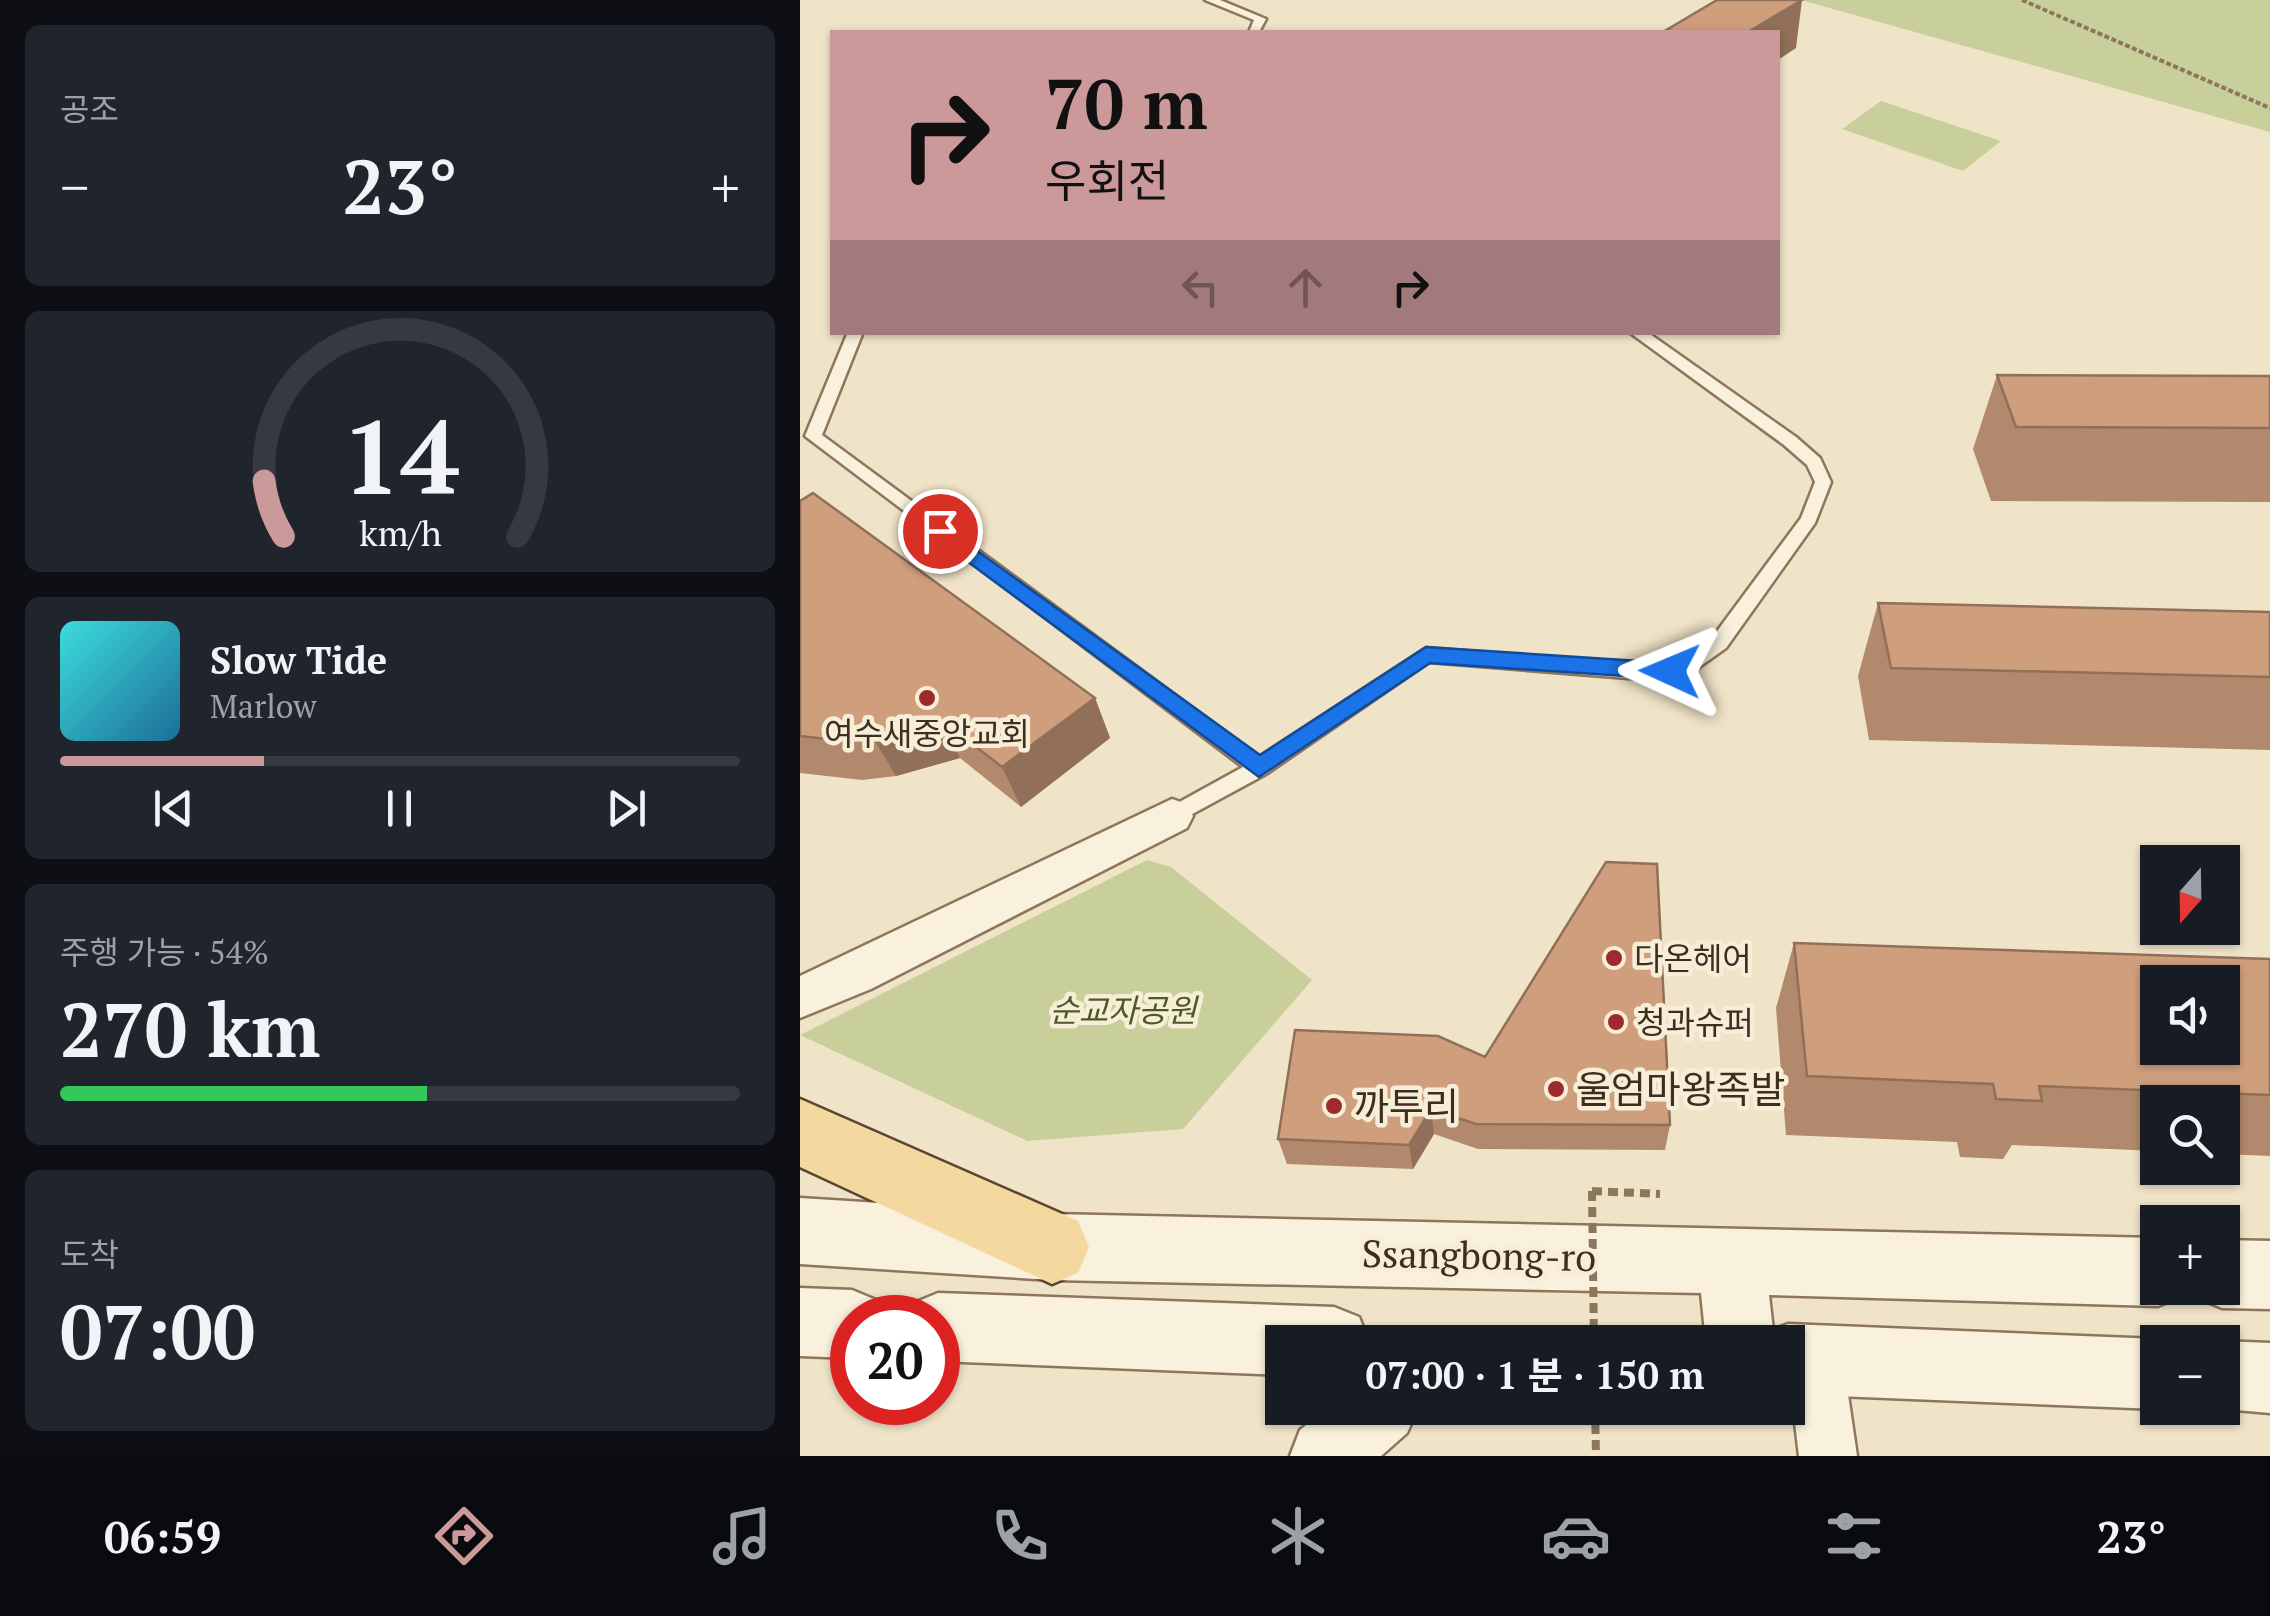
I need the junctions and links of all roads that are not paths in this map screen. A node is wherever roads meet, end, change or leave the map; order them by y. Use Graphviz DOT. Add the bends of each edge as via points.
graph roads {
  1 [pos="1210,0"];
  2 [pos="1255,30"];
  3 [pos="854,335"];
  4 [pos="1640,335"];
  5 [pos="806,432"];
  6 [pos="1259,768"];
  7 [pos="1172,816"];
  8 [pos="800,998"];
  9 [pos="800,1132"];
  10 [pos="800,1231"];
  11 [pos="1052,1247"];
  12 [pos="1732,1261"];
  13 [pos="2140,1272"];
  14 [pos="2240,1274"];
  15 [pos="2270,1275"];
  16 [pos="800,1322"];
  17 [pos="830,1323"];
  18 [pos="1738,1325"];
  19 [pos="960,1328"];
  20 [pos="1265,1339"];
  21 [pos="1805,1360"];
  22 [pos="1805,1371"];
  23 [pos="2140,1373"];
  24 [pos="2240,1377"];
  25 [pos="2270,1378"];
  26 [pos="1362,1425"];
  27 [pos="1326,1456"];
  28 [pos="1828,1456"];
  1 -- 2 [label="lane" via="1260,19"];
  3 -- 5 [label="lane"];
  4 -- 6 [label="lane" via="1790,441 1822,476 1810,519 1719,642 1688,666 1653,672 1426,655"];
  5 -- 6 [label="lane"];
  6 -- 7 [label="lane"];
  7 -- 8 [label="street"];
  9 -- 11 [label="main road"];
  10 -- 11 [label="street, Ssangbong-ro"];
  11 -- 12 [label="street, Ssangbong-ro"];
  12 -- 13 [label="street, Ssangbong-ro"];
  12 -- 18 [label="street"];
  14 -- 15 [label="street"];
  16 -- 17 [label="street"];
  19 -- 20 [label="street"];
  21 -- 23 [label="street"];
  22 -- 28 [label="street"];
  24 -- 25 [label="street"];
  26 -- 27 [label="street"];
}
